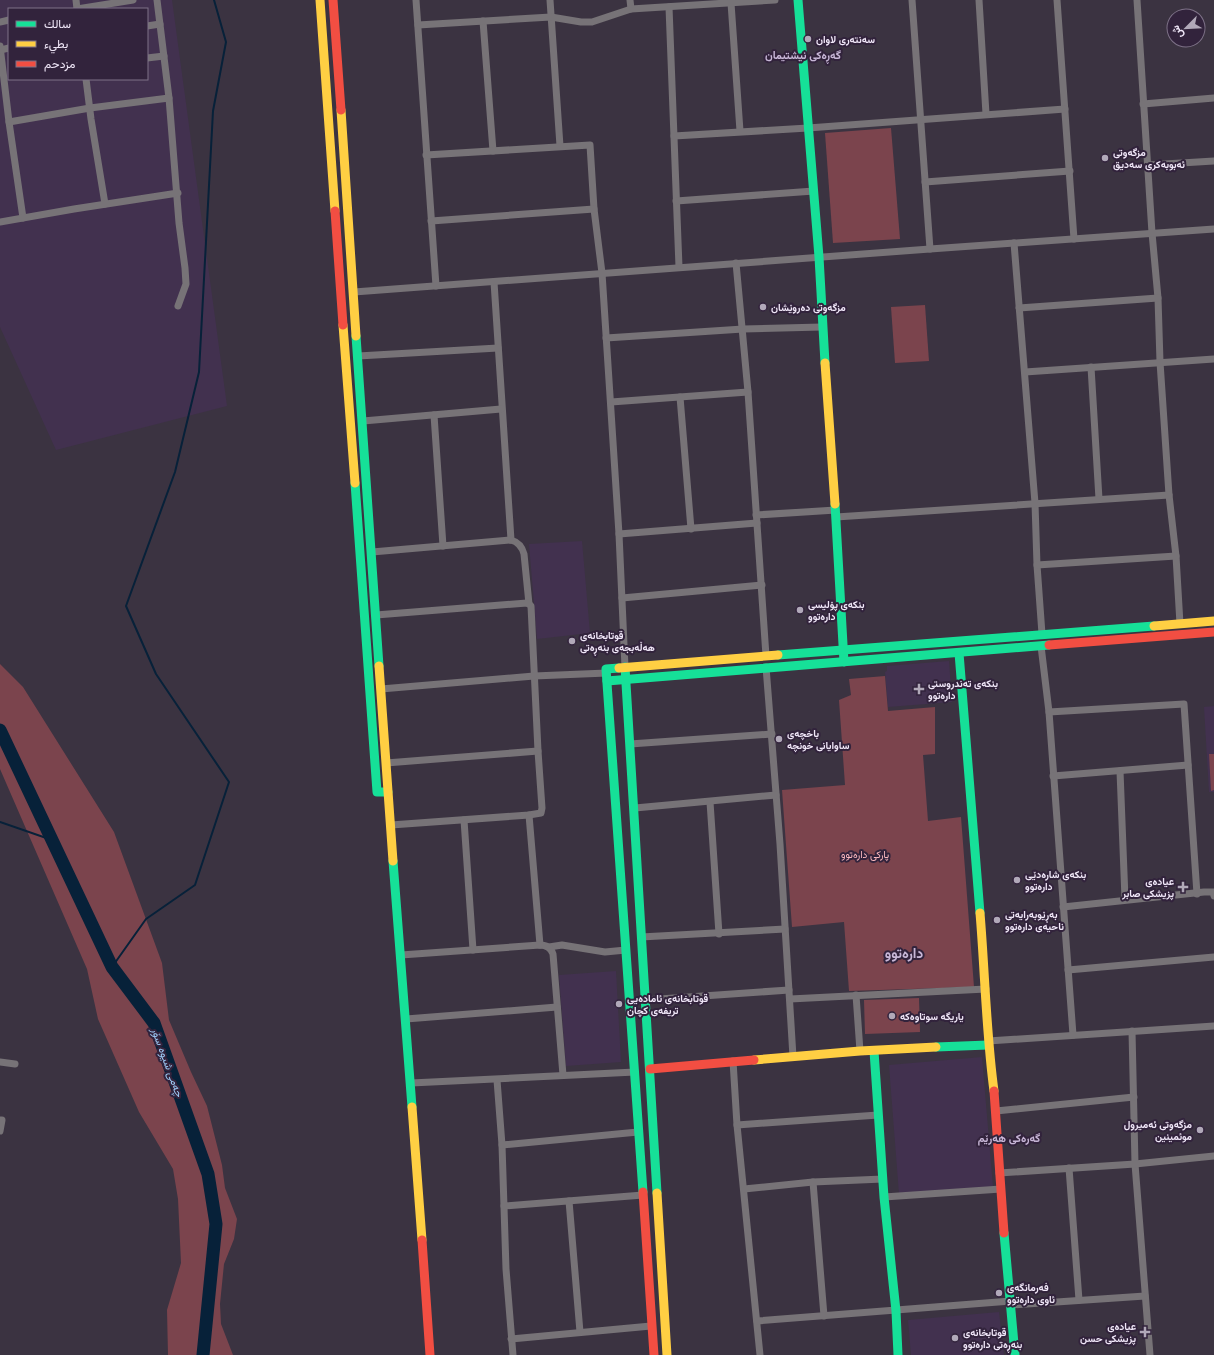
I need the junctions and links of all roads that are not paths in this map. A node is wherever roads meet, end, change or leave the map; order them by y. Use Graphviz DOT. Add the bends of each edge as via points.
graph roads {
  1 [pos="133,0"];
  2 [pos="157,0"];
  3 [pos="320,0"];
  4 [pos="333,0"];
  5 [pos="416,0"];
  6 [pos="550,0"];
  7 [pos="630,0"];
  8 [pos="775,0"];
  9 [pos="798,0"];
  10 [pos="912,0"];
  11 [pos="979,0"];
  12 [pos="1057,0"];
  13 [pos="1136,0"];
  14 [pos="731,3"];
  15 [pos="669,7"];
  16 [pos="83,8"];
  17 [pos="631,9"];
  18 [pos="551,16"];
  19 [pos="483,21"];
  20 [pos="160,24"];
  21 [pos="418,25"];
  22 [pos="148,26"];
  23 [pos="0,46"];
  24 [pos="0,50"];
  25 [pos="164,56"];
  26 [pos="148,58"];
  27 [pos="7,80"];
  28 [pos="86,80"];
  29 [pos="169,98"];
  30 [pos="1214,98"];
  31 [pos="1143,104"];
  32 [pos="90,108"];
  33 [pos="1065,109"];
  34 [pos="986,114"];
  35 [pos="921,119"];
  36 [pos="9,122"];
  37 [pos="808,128"];
  38 [pos="740,131"];
  39 [pos="674,136"];
  40 [pos="560,146"];
  41 [pos="493,151"];
  42 [pos="426,156"];
  43 [pos="1214,160"];
  44 [pos="1148,165"];
  45 [pos="1070,171"];
  46 [pos="925,182"];
  47 [pos="814,191"];
  48 [pos="178,193"];
  49 [pos="676,201"];
  50 [pos="105,204"];
  51 [pos="594,209"];
  52 [pos="23,218"];
  53 [pos="431,221"];
  54 [pos="0,222"];
  55 [pos="1214,229"];
  56 [pos="1152,233"];
  57 [pos="1074,239"];
  58 [pos="1014,243"];
  59 [pos="930,248"];
  60 [pos="819,257"];
  61 [pos="736,264"];
  62 [pos="679,267"];
  63 [pos="602,273"];
  64 [pos="494,282"];
  65 [pos="436,286"];
  66 [pos="354,292"];
  67 [pos="1158,298"];
  68 [pos="178,306"];
  69 [pos="1019,308"];
  70 [pos="822,327"];
  71 [pos="743,329"];
  72 [pos="606,338"];
  73 [pos="498,348"];
  74 [pos="358,356"];
  75 [pos="1214,359"];
  76 [pos="1160,362"];
  77 [pos="1091,367"];
  78 [pos="1025,372"];
  79 [pos="360,384"];
  80 [pos="347,385"];
  81 [pos="748,392"];
  82 [pos="680,397"];
  83 [pos="611,402"];
  84 [pos="502,409"];
  85 [pos="434,415"];
  86 [pos="363,422"];
  87 [pos="1169,495"];
  88 [pos="1099,499"];
  89 [pos="1035,503"];
  90 [pos="836,514"];
  91 [pos="756,515"];
  92 [pos="757,523"];
  93 [pos="691,529"];
  94 [pos="619,534"];
  95 [pos="510,540"];
  96 [pos="443,546"];
  97 [pos="372,552"];
  98 [pos="1176,556"];
  99 [pos="1037,565"];
  100 [pos="762,585"];
  101 [pos="622,598"];
  102 [pos="529,604"];
  103 [pos="376,615"];
  104 [pos="1214,621"];
  105 [pos="1180,624"];
  106 [pos="1214,632"];
  107 [pos="1042,634"];
  108 [pos="958,640"];
  109 [pos="1041,646"];
  110 [pos="843,650"];
  111 [pos="959,653"];
  112 [pos="796,654"];
  113 [pos="766,656"];
  114 [pos="844,662"];
  115 [pos="797,665"];
  116 [pos="625,667"];
  117 [pos="766,667"];
  118 [pos="607,674"];
  119 [pos="534,676"];
  120 [pos="627,680"];
  121 [pos="381,689"];
  122 [pos="1049,712"];
  123 [pos="772,734"];
  124 [pos="630,744"];
  125 [pos="538,751"];
  126 [pos="386,763"];
  127 [pos="1188,765"];
  128 [pos="1120,771"];
  129 [pos="1053,776"];
  130 [pos="388,792"];
  131 [pos="776,795"];
  132 [pos="710,802"];
  133 [pos="635,808"];
  134 [pos="529,815"];
  135 [pos="464,820"];
  136 [pos="391,825"];
  137 [pos="1197,894"];
  138 [pos="1214,896"];
  139 [pos="1125,899"];
  140 [pos="1063,906"];
  141 [pos="785,929"];
  142 [pos="719,934"];
  143 [pos="641,937"];
  144 [pos="625,938"];
  145 [pos="540,945"];
  146 [pos="549,947"];
  147 [pos="473,950"];
  148 [pos="626,950"];
  149 [pos="401,955"];
  150 [pos="1214,957"];
  151 [pos="1068,970"];
  152 [pos="986,989"];
  153 [pos="789,990"];
  154 [pos="856,995"];
  155 [pos="790,998"];
  156 [pos="646,1000"];
  157 [pos="557,1007"];
  158 [pos="406,1019"];
  159 [pos="1214,1026"];
  160 [pos="1132,1031"];
  161 [pos="1073,1035"];
  162 [pos="988,1043"];
  163 [pos="860,1051"];
  164 [pos="874,1051"];
  165 [pos="793,1056"];
  166 [pos="733,1061"];
  167 [pos="0,1062"];
  168 [pos="15,1064"];
  169 [pos="650,1069"];
  170 [pos="635,1072"];
  171 [pos="563,1075"];
  172 [pos="496,1080"];
  173 [pos="411,1083"];
  174 [pos="1134,1097"];
  175 [pos="996,1111"];
  176 [pos="878,1115"];
  177 [pos="0,1120"];
  178 [pos="737,1125"];
  179 [pos="0,1131"];
  180 [pos="638,1132"];
  181 [pos="502,1145"];
  182 [pos="1214,1156"];
  183 [pos="1134,1164"];
  184 [pos="1069,1168"];
  185 [pos="1000,1173"];
  186 [pos="883,1179"];
  187 [pos="813,1182"];
  188 [pos="744,1189"];
  189 [pos="1002,1189"];
  190 [pos="642,1195"];
  191 [pos="884,1197"];
  192 [pos="569,1201"];
  193 [pos="504,1206"];
  194 [pos="1145,1296"];
  195 [pos="1079,1300"];
  196 [pos="1011,1303"];
  197 [pos="896,1311"];
  198 [pos="824,1316"];
  199 [pos="757,1321"];
  200 [pos="651,1326"];
  201 [pos="580,1332"];
  202 [pos="511,1339"];
  203 [pos="430,1355"];
  204 [pos="513,1355"];
  205 [pos="654,1355"];
  206 [pos="667,1355"];
  207 [pos="760,1355"];
  208 [pos="898,1355"];
  209 [pos="1015,1355"];
  210 [pos="1150,1355"];
  1 -- 16 [label="street"];
  2 -- 20 [label="street"];
  3 -- 80 [label="street"];
  4 -- 66 [label="street"];
  5 -- 21 [label="street"];
  6 -- 18 [label="street"];
  7 -- 17 [label="street"];
  8 -- 14 [label="street"];
  9 -- 37 [label="street"];
  10 -- 35 [label="street"];
  11 -- 34 [label="street"];
  12 -- 33 [label="street"];
  13 -- 31 [label="street"];
  14 -- 15 [label="street"];
  14 -- 38 [label="street"];
  15 -- 17 [label="street"];
  15 -- 39 [label="street"];
  17 -- 18 [label="street" via="592,22"];
  18 -- 19 [label="street"];
  18 -- 40 [label="street"];
  19 -- 21 [label="street"];
  19 -- 41 [label="street"];
  20 -- 22 [label="street"];
  20 -- 25 [label="street"];
  21 -- 42 [label="street"];
  23 -- 24 [label="street"];
  24 -- 27 [label="street"];
  25 -- 26 [label="street"];
  25 -- 29 [label="street"];
  27 -- 36 [label="street"];
  28 -- 32 [label="street"];
  29 -- 32 [label="street"];
  29 -- 48 [label="street"];
  30 -- 31 [label="street"];
  31 -- 44 [label="street"];
  32 -- 36 [label="street"];
  32 -- 50 [label="street"];
  33 -- 34 [label="street"];
  33 -- 45 [label="street"];
  34 -- 35 [label="street"];
  35 -- 37 [label="street"];
  35 -- 46 [label="street"];
  36 -- 52 [label="street"];
  37 -- 38 [label="street"];
  37 -- 47 [label="street"];
  38 -- 39 [label="street"];
  39 -- 49 [label="street"];
  40 -- 41 [label="street"];
  40 -- 51 [label="street" via="590,145"];
  41 -- 42 [label="street"];
  42 -- 53 [label="street"];
  43 -- 44 [label="street"];
  44 -- 56 [label="street"];
  45 -- 46 [label="street"];
  45 -- 57 [label="street"];
  46 -- 59 [label="street"];
  47 -- 49 [label="street"];
  47 -- 60 [label="street"];
  48 -- 50 [label="street"];
  48 -- 68 [label="street" via="186,284"];
  49 -- 62 [label="street"];
  50 -- 52 [label="street"];
  51 -- 53 [label="street"];
  51 -- 63 [label="street"];
  52 -- 54 [label="street"];
  53 -- 65 [label="street"];
  55 -- 56 [label="street"];
  56 -- 57 [label="street"];
  56 -- 67 [label="street"];
  57 -- 58 [label="street"];
  58 -- 59 [label="street"];
  58 -- 69 [label="street"];
  59 -- 60 [label="street"];
  60 -- 61 [label="street"];
  60 -- 70 [label="street"];
  61 -- 62 [label="street"];
  61 -- 71 [label="street"];
  62 -- 63 [label="street"];
  63 -- 64 [label="street"];
  63 -- 72 [label="street"];
  64 -- 65 [label="street"];
  64 -- 73 [label="street"];
  65 -- 66 [label="street"];
  66 -- 74 [label="street"];
  67 -- 69 [label="street"];
  67 -- 76 [label="street"];
  69 -- 78 [label="street"];
  70 -- 71 [label="street"];
  70 -- 90 [label="street"];
  71 -- 72 [label="street"];
  71 -- 81 [label="street"];
  72 -- 83 [label="street"];
  73 -- 74 [label="street"];
  73 -- 84 [label="street"];
  74 -- 79 [label="street"];
  75 -- 76 [label="street"];
  76 -- 77 [label="street"];
  76 -- 87 [label="street"];
  77 -- 78 [label="street"];
  77 -- 88 [label="street"];
  78 -- 89 [label="street"];
  79 -- 80 [label="street"];
  79 -- 86 [label="street"];
  80 -- 130 [label="street" via="377,792"];
  81 -- 82 [label="street"];
  81 -- 91 [label="street"];
  82 -- 83 [label="street"];
  82 -- 93 [label="street"];
  83 -- 94 [label="street"];
  84 -- 85 [label="street"];
  84 -- 95 [label="street"];
  85 -- 86 [label="street"];
  85 -- 96 [label="street"];
  86 -- 97 [label="street"];
  87 -- 88 [label="street"];
  87 -- 98 [label="street"];
  88 -- 89 [label="street"];
  89 -- 90 [label="street"];
  89 -- 99 [label="street"];
  90 -- 91 [label="street"];
  90 -- 110 [label="street"];
  91 -- 92 [label="street"];
  92 -- 93 [label="street"];
  92 -- 100 [label="street"];
  93 -- 94 [label="street"];
  94 -- 101 [label="street"];
  95 -- 96 [label="street"];
  95 -- 102 [label="street" via="518,543 523,549"];
  96 -- 97 [label="street"];
  97 -- 103 [label="street"];
  98 -- 99 [label="street"];
  98 -- 105 [label="street"];
  99 -- 107 [label="street"];
  100 -- 101 [label="street"];
  100 -- 113 [label="street"];
  101 -- 116 [label="street"];
  102 -- 103 [label="street"];
  102 -- 119 [label="street"];
  103 -- 121 [label="street"];
  104 -- 105 [label="street"];
  105 -- 107 [label="street"];
  106 -- 109 [label="street"];
  107 -- 108 [label="street"];
  108 -- 110 [label="street"];
  108 -- 111 [label="street" via="964,645 964,649"];
  109 -- 111 [label="street"];
  109 -- 122 [label="street"];
  110 -- 112 [label="street"];
  110 -- 114 [label="street"];
  111 -- 114 [label="street"];
  111 -- 152 [label="street"];
  112 -- 113 [label="street"];
  112 -- 115 [label="street"];
  113 -- 116 [label="street"];
  114 -- 115 [label="street"];
  115 -- 117 [label="street"];
  116 -- 118 [label="street"];
  116 -- 120 [label="street"];
  117 -- 120 [label="street"];
  117 -- 123 [label="street"];
  118 -- 119 [label="street"];
  118 -- 120 [label="street"];
  118 -- 144 [label="street"];
  119 -- 121 [label="street"];
  119 -- 125 [label="street"];
  120 -- 124 [label="street"];
  121 -- 126 [label="street"];
  122 -- 127 [label="street" via="1184,704"];
  122 -- 129 [label="street"];
  123 -- 124 [label="street"];
  123 -- 131 [label="street"];
  124 -- 133 [label="street"];
  125 -- 126 [label="street"];
  125 -- 134 [label="street" via="542,808 541,813"];
  126 -- 130 [label="street"];
  127 -- 128 [label="street"];
  127 -- 137 [label="street"];
  128 -- 129 [label="street"];
  128 -- 139 [label="street"];
  129 -- 140 [label="street"];
  130 -- 136 [label="street"];
  131 -- 132 [label="street"];
  131 -- 141 [label="street"];
  132 -- 133 [label="street"];
  132 -- 142 [label="street"];
  133 -- 143 [label="street"];
  134 -- 135 [label="street"];
  134 -- 145 [label="street"];
  135 -- 136 [label="street"];
  135 -- 147 [label="street"];
  136 -- 149 [label="street"];
  137 -- 138 [label="street" via="1212,892"];
  137 -- 139 [label="street"];
  139 -- 140 [label="street"];
  140 -- 151 [label="street"];
  141 -- 142 [label="street"];
  141 -- 153 [label="street"];
  142 -- 143 [label="street"];
  143 -- 144 [label="street"];
  143 -- 156 [label="street"];
  144 -- 148 [label="street"];
  145 -- 146 [label="street"];
  145 -- 147 [label="street"];
  146 -- 148 [label="street" via="562,945 605,952"];
  146 -- 157 [label="street" via="553,954"];
  147 -- 149 [label="street"];
  148 -- 170 [label="street"];
  149 -- 158 [label="street"];
  150 -- 151 [label="street"];
  151 -- 161 [label="street"];
  152 -- 154 [label="street"];
  152 -- 162 [label="street"];
  153 -- 155 [label="street"];
  153 -- 156 [label="street"];
  154 -- 155 [label="street"];
  154 -- 163 [label="street"];
  155 -- 165 [label="street"];
  156 -- 169 [label="street"];
  157 -- 158 [label="street"];
  157 -- 171 [label="street"];
  158 -- 173 [label="street"];
  159 -- 160 [label="street"];
  160 -- 161 [label="street"];
  160 -- 174 [label="street"];
  161 -- 162 [label="street"];
  162 -- 164 [label="street"];
  162 -- 175 [label="street"];
  163 -- 164 [label="street"];
  163 -- 165 [label="street"];
  164 -- 176 [label="street"];
  165 -- 166 [label="street"];
  166 -- 169 [label="street"];
  166 -- 178 [label="street"];
  167 -- 168 [label="street"];
  169 -- 206 [label="street"];
  170 -- 171 [label="street"];
  170 -- 180 [label="street"];
  171 -- 172 [label="street"];
  172 -- 173 [label="street"];
  172 -- 181 [label="street"];
  173 -- 203 [label="street"];
  174 -- 175 [label="street"];
  174 -- 183 [label="street"];
  175 -- 185 [label="street"];
  176 -- 178 [label="street"];
  176 -- 186 [label="street"];
  177 -- 179 [label="street"];
  178 -- 188 [label="street"];
  180 -- 181 [label="street"];
  180 -- 190 [label="street"];
  181 -- 193 [label="street"];
  182 -- 183 [label="street"];
  183 -- 184 [label="street"];
  183 -- 194 [label="street"];
  184 -- 185 [label="street"];
  184 -- 195 [label="street"];
  185 -- 189 [label="street"];
  186 -- 187 [label="street"];
  186 -- 191 [label="street"];
  187 -- 188 [label="street"];
  187 -- 198 [label="street"];
  188 -- 199 [label="street"];
  189 -- 191 [label="street"];
  189 -- 196 [label="street"];
  190 -- 192 [label="street"];
  190 -- 200 [label="street"];
  191 -- 197 [label="street"];
  192 -- 193 [label="street"];
  192 -- 201 [label="street"];
  193 -- 202 [label="street"];
  194 -- 195 [label="street"];
  194 -- 210 [label="street"];
  195 -- 196 [label="street"];
  196 -- 197 [label="street"];
  196 -- 209 [label="street"];
  197 -- 198 [label="street"];
  197 -- 208 [label="street"];
  198 -- 199 [label="street"];
  199 -- 207 [label="street"];
  200 -- 201 [label="street"];
  200 -- 205 [label="street"];
  201 -- 202 [label="street"];
  202 -- 204 [label="street"];
}
